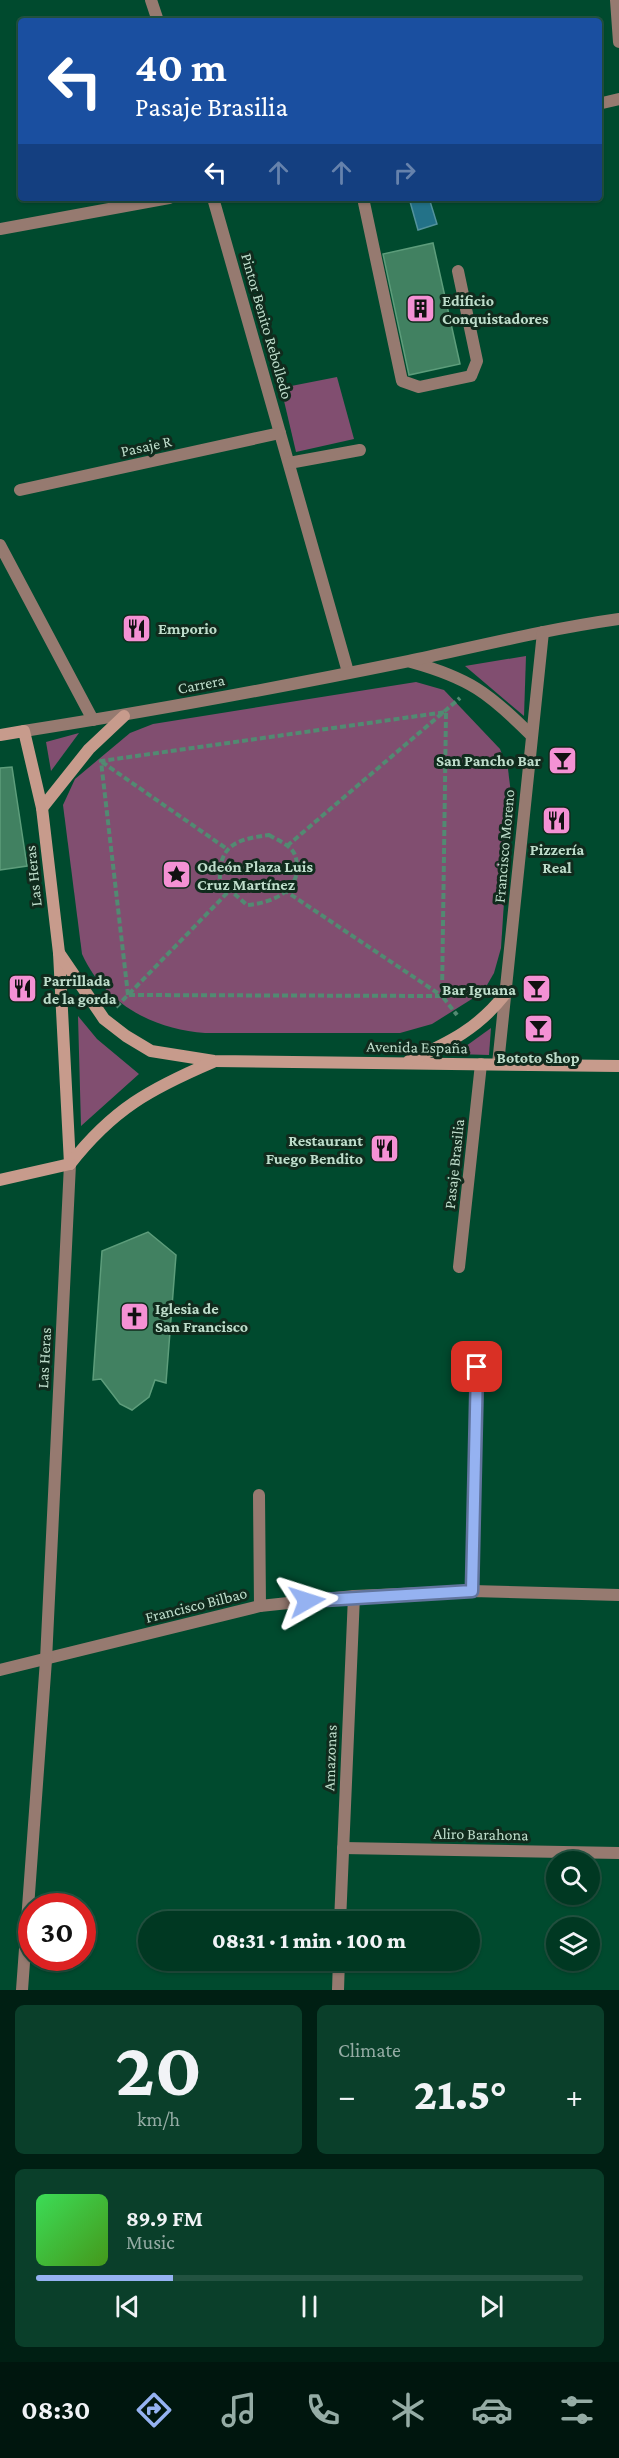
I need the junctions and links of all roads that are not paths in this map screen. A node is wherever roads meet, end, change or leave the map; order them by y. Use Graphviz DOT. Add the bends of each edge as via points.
graph roads {
  1 [pos="151,0"];
  2 [pos="616,0"];
  3 [pos="157,18"];
  4 [pos="619,42"];
  5 [pos="619,99"];
  6 [pos="602,103"];
  7 [pos="153,201"];
  8 [pos="214,201"];
  9 [pos="364,201"];
  10 [pos="0,229"];
  11 [pos="458,271"];
  12 [pos="280,433"];
  13 [pos="360,450"];
  14 [pos="289,464"];
  15 [pos="20,490"];
  16 [pos="0,545"];
  17 [pos="619,619"];
  18 [pos="543,632"];
  19 [pos="408,661"];
  20 [pos="348,672"];
  21 [pos="124,716"];
  22 [pos="93,720"];
  23 [pos="24,731"];
  24 [pos="0,735"];
  25 [pos="531,735"];
  26 [pos="42,808"];
  27 [pos="60,953"];
  28 [pos="506,993"];
  29 [pos="214,1061"];
  30 [pos="405,1063"];
  31 [pos="481,1064"];
  32 [pos="498,1064"];
  33 [pos="619,1066"];
  34 [pos="70,1164"];
  35 [pos="0,1180"];
  36 [pos="459,1267"];
  37 [pos="477,1367"];
  38 [pos="259,1495"];
  39 [pos="472,1591"];
  40 [pos="619,1595"];
  41 [pos="354,1596"];
  42 [pos="260,1606"];
  43 [pos="46,1660"];
  44 [pos="0,1671"];
  45 [pos="343,1848"];
  46 [pos="619,1853"];
  47 [pos="340,1911"];
  48 [pos="339,1971"];
  49 [pos="22,1990"];
  50 [pos="338,1990"];
  1 -- 3 [label="street"];
  2 -- 4 [label="street"];
  5 -- 6 [label="street"];
  7 -- 10 [label="street"];
  8 -- 12 [label="street, Pintor Benito Rebolledo"];
  9 -- 11 [label="street" via="402,381 419,387 471,376 477,361"];
  12 -- 14 [label="street, Pintor Benito Rebolledo"];
  12 -- 15 [label="street, Pasaje R"];
  13 -- 14 [label="street"];
  14 -- 20 [label="street, Pintor Benito Rebolledo"];
  16 -- 22 [label="street"];
  17 -- 18 [label="street, Carrera"];
  18 -- 19 [label="street, Carrera"];
  18 -- 25 [label="street, Francisco Moreno"];
  19 -- 20 [label="street, Carrera"];
  19 -- 25 [label="street, Carrera" via="448,672 473,685 500,704"];
  20 -- 21 [label="street, Carrera"];
  21 -- 22 [label="street, Carrera"];
  21 -- 26 [label="main road" via="89,749"];
  22 -- 23 [label="street, Carrera"];
  23 -- 24 [label="main road, Carrera"];
  23 -- 26 [label="main road, Las Heras"];
  25 -- 28 [label="street, Francisco Moreno"];
  26 -- 27 [label="main road, Las Heras"];
  27 -- 29 [label="main road, Avenida España" via="104,1019 151,1051"];
  27 -- 34 [label="main road, Las Heras"];
  28 -- 30 [label="main road" via="469,1031"];
  28 -- 32 [label="street, Francisco Moreno"];
  29 -- 30 [label="main road, Avenida España"];
  29 -- 34 [label="main road, Avenida España" via="126,1106 95,1133"];
  30 -- 31 [label="main road, Avenida España"];
  31 -- 32 [label="main road, Avenida España"];
  31 -- 36 [label="street, Pasaje Brasilia"];
  32 -- 33 [label="main road, Avenida España"];
  34 -- 35 [label="main road"];
  34 -- 43 [label="street, Las Heras"];
  37 -- 39 [label="street"];
  38 -- 42 [label="street"];
  39 -- 40 [label="street, Francisco Bilbao"];
  39 -- 41 [label="street, Francisco Bilbao"];
  41 -- 42 [label="street, Francisco Bilbao"];
  41 -- 45 [label="street, Amazonas"];
  42 -- 43 [label="street, Francisco Bilbao"];
  43 -- 44 [label="street, Francisco Bilbao"];
  43 -- 49 [label="street, Las Heras"];
  45 -- 46 [label="street, Aliro Barahona"];
  45 -- 47 [label="street, Amazonas"];
  48 -- 50 [label="street"];
}
